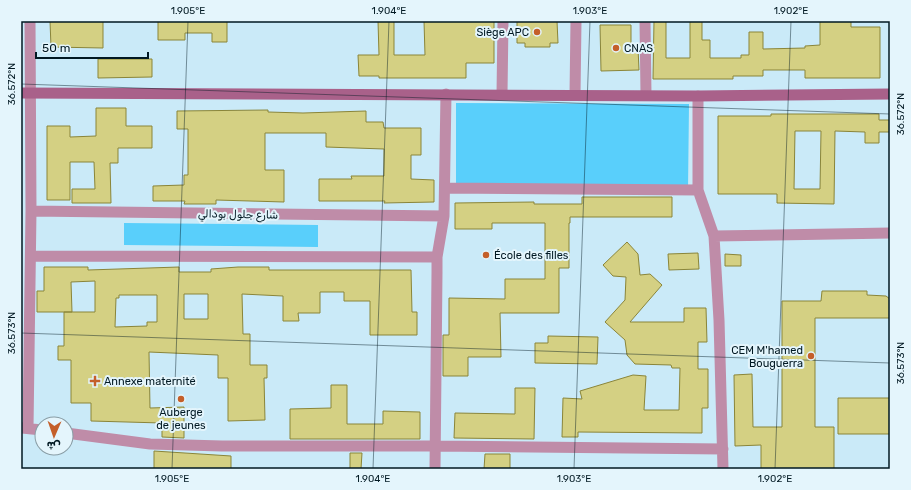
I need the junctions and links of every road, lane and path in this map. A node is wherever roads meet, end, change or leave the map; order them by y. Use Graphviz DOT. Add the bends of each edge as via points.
graph roads {
  1 [pos="30,21"];
  2 [pos="503,21"];
  3 [pos="576,21"];
  4 [pos="646,21"];
  5 [pos="26,93"];
  6 [pos="446,94"];
  7 [pos="502,94"];
  8 [pos="646,94"];
  9 [pos="890,94"];
  10 [pos="575,95"];
  11 [pos="698,96"];
  12 [pos="445,188"];
  13 [pos="698,190"];
  14 [pos="31,211"];
  15 [pos="444,216"];
  16 [pos="890,233"];
  17 [pos="714,236"];
  18 [pos="30,256"];
  19 [pos="437,257"];
  20 [pos="25,428"];
  21 [pos="74,434"];
  22 [pos="436,446"];
  23 [pos="723,449"];
  24 [pos="435,469"];
  25 [pos="723,469"];
  1 -- 5 [label="street"];
  2 -- 7 [label="street"];
  3 -- 10 [label="street"];
  4 -- 8 [label="street"];
  5 -- 6 [label="main road"];
  5 -- 14 [label="street"];
  6 -- 7 [label="main road"];
  6 -- 12 [label="street"];
  7 -- 10 [label="main road"];
  8 -- 10 [label="main road"];
  8 -- 11 [label="main road"];
  9 -- 11 [label="main road"];
  11 -- 13 [label="street"];
  12 -- 13 [label="street"];
  12 -- 15 [label="street"];
  13 -- 17 [label="street"];
  14 -- 15 [label="street, شارع جلول بودالي"];
  14 -- 18 [label="street"];
  15 -- 19 [label="street"];
  16 -- 17 [label="street"];
  17 -- 23 [label="street"];
  18 -- 19 [label="street"];
  18 -- 20 [label="street"];
  19 -- 22 [label="street"];
  21 -- 22 [label="street" via="150,444 179,445"];
  22 -- 23 [label="street"];
  22 -- 24 [label="street"];
  23 -- 25 [label="street"];
}
